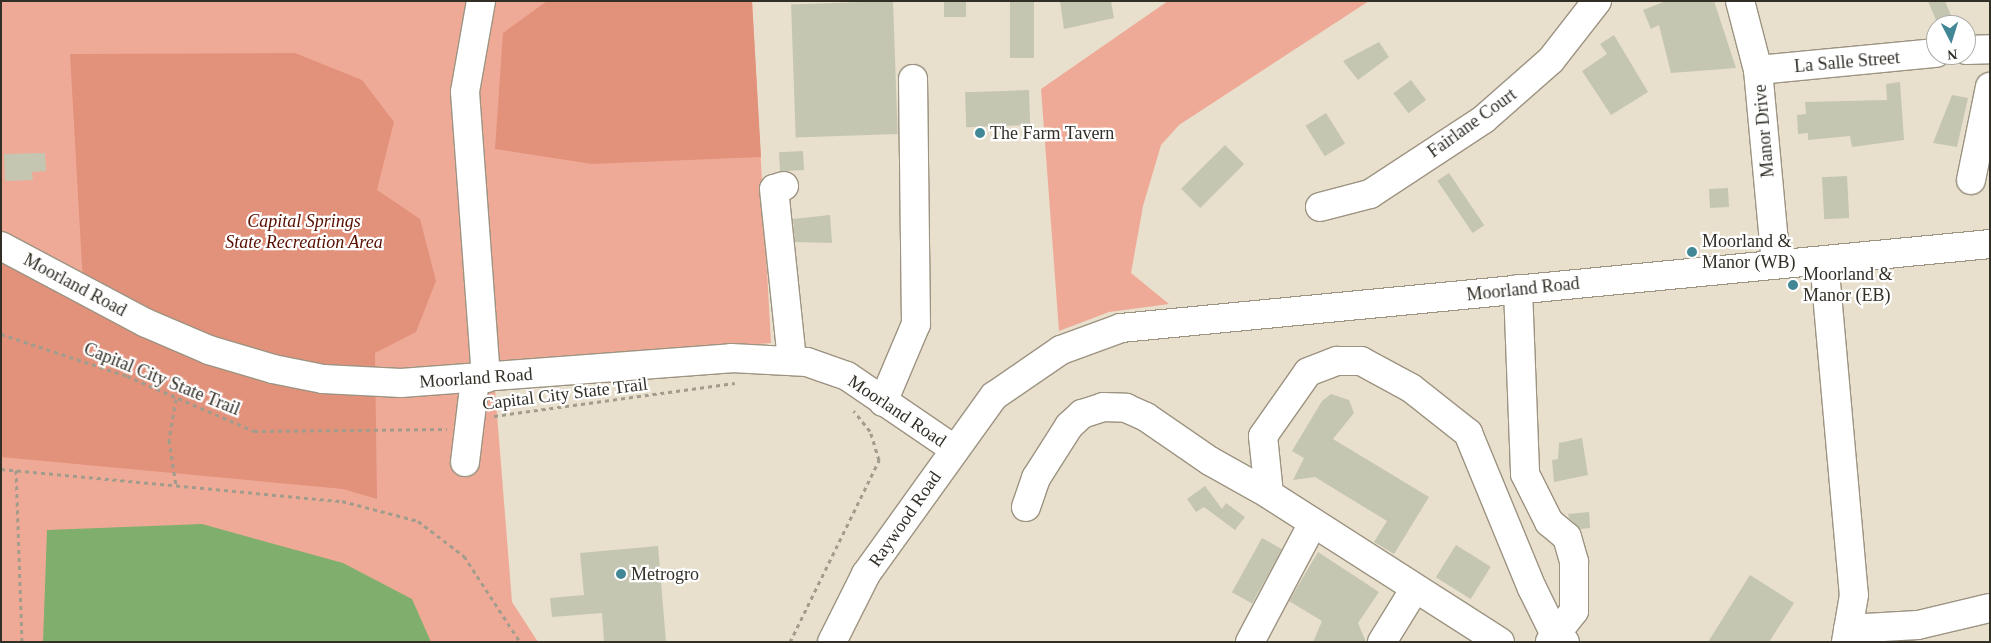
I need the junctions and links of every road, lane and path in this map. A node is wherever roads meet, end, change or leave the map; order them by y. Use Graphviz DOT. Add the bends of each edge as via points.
graph roads {
  1 [pos="481,1"];
  2 [pos="1597,1"];
  3 [pos="1740,1"];
  4 [pos="1990,49"];
  5 [pos="1976,50"];
  6 [pos="1926,54"];
  7 [pos="1758,70"];
  8 [pos="913,79"];
  9 [pos="1990,87"];
  10 [pos="1971,180"];
  11 [pos="784,186"];
  12 [pos="1320,207"];
  13 [pos="1990,244"];
  14 [pos="1,246"];
  15 [pos="1824,260"];
  16 [pos="1776,264"];
  17 [pos="1518,289"];
  18 [pos="1,334"];
  19 [pos="1061,350"];
  20 [pos="792,360"];
  21 [pos="481,378"];
  22 [pos="743,382"];
  23 [pos="176,399"];
  24 [pos="883,402"];
  25 [pos="851,408"];
  26 [pos="469,421"];
  27 [pos="954,449"];
  28 [pos="465,462"];
  29 [pos="1,469"];
  30 [pos="16,470"];
  31 [pos="176,485"];
  32 [pos="1269,494"];
  33 [pos="1026,507"];
  34 [pos="1313,523"];
  35 [pos="1414,590"];
  36 [pos="1990,608"];
  37 [pos="1847,636"];
  38 [pos="1557,640"];
  39 [pos="22,642"];
  40 [pos="520,642"];
  41 [pos="790,642"];
  42 [pos="832,642"];
  43 [pos="1250,642"];
  44 [pos="1382,642"];
  45 [pos="1500,642"];
  1 -- 21 [label="street" via="465,92"];
  2 -- 12 [label="street, Fairlane Court" via="1551,60 1484,118 1370,194"];
  3 -- 7 [label="street, Manor Drive"];
  4 -- 5 [label="street"];
  6 -- 7 [label="street, La Salle Street"];
  7 -- 16 [label="street, Manor Drive"];
  8 -- 24 [label="street" via="916,324"];
  9 -- 10 [label="street"];
  11 -- 20 [label="street" via="774,188"];
  13 -- 15 [label="street, Moorland Road"];
  14 -- 21 [label="street, Moorland Road" via="146,323 209,350 273,369 323,379 392,382"];
  15 -- 16 [label="street, Moorland Road"];
  15 -- 37 [label="street" via="1854,595"];
  16 -- 17 [label="street, Moorland Road"];
  17 -- 19 [label="street, Moorland Road" via="1121,328"];
  17 -- 38 [label="street" via="1525,474 1549,522 1567,537 1574,562 1574,611"];
  18 -- 23 [label="path, Capital City State Trail" via="126,376"];
  19 -- 27 [label="street, Raywood Road" via="994,396"];
  20 -- 21 [label="street, Moorland Road" via="731,358"];
  20 -- 24 [label="street, Moorland Road" via="847,376"];
  21 -- 26 [label="street"];
  22 -- 26 [label="path, Capital City State Trail"];
  23 -- 26 [label="path, Capital City State Trail" via="254,431 448,429"];
  23 -- 31 [label="path" via="169,440"];
  24 -- 27 [label="street, Moorland Road"];
  25 -- 41 [label="path" via="870,431 878,460"];
  26 -- 28 [label="street"];
  27 -- 42 [label="street, Raywood Road" via="866,574"];
  29 -- 30 [label="path"];
  30 -- 31 [label="path"];
  30 -- 39 [label="path"];
  31 -- 40 [label="path" via="342,501 418,521 464,556"];
  32 -- 33 [label="street" via="1210,461 1146,417 1126,408 1103,408 1082,414 1069,426 1036,478"];
  32 -- 34 [label="street"];
  32 -- 38 [label="street" via="1263,436 1286,398 1308,372 1337,361 1361,360 1411,388 1468,433"];
  34 -- 35 [label="street"];
  34 -- 43 [label="street"];
  35 -- 44 [label="street"];
  35 -- 45 [label="street"];
  36 -- 37 [label="street" via="1918,625"];
}
